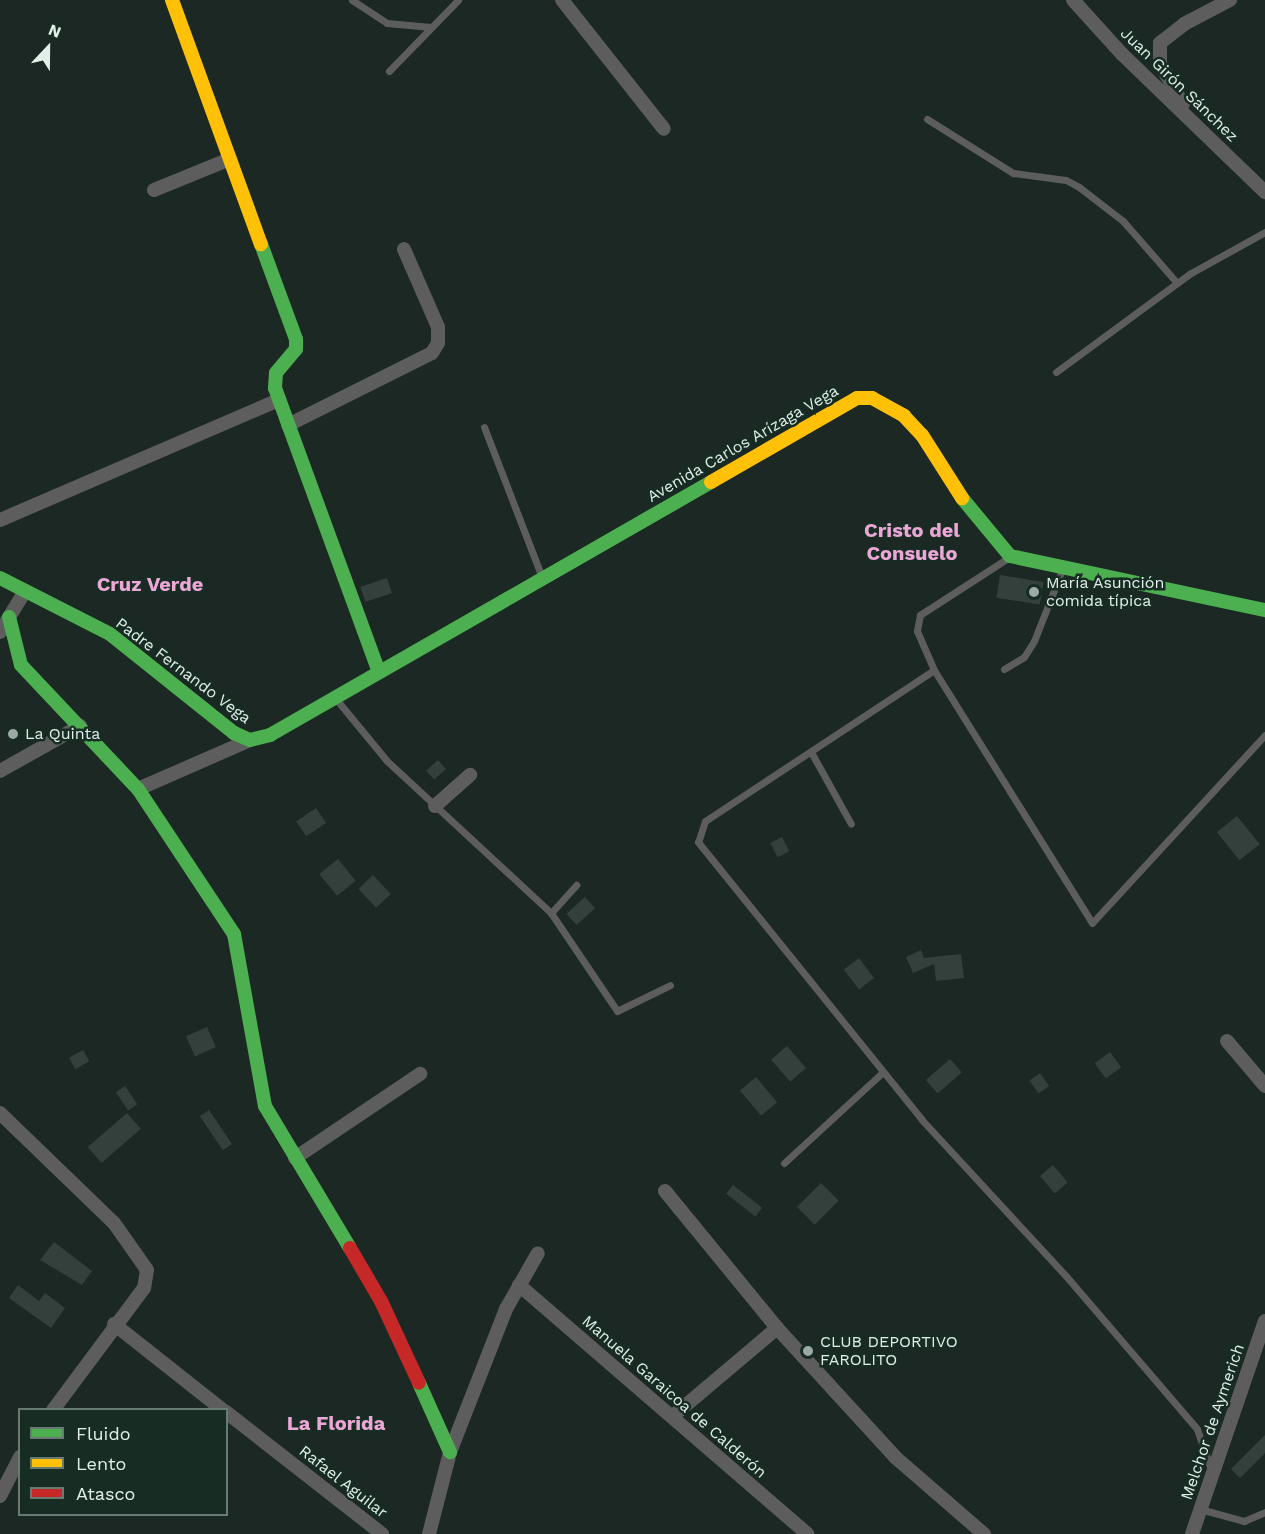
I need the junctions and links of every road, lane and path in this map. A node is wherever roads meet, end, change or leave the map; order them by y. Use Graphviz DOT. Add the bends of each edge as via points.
graph roads {
  1 [pos="172,0"];
  2 [pos="352,0"];
  3 [pos="458,0"];
  4 [pos="562,0"];
  5 [pos="1073,0"];
  6 [pos="1230,0"];
  7 [pos="432,27"];
  8 [pos="389,71"];
  9 [pos="1189,115"];
  10 [pos="927,118"];
  11 [pos="664,129"];
  12 [pos="230,159"];
  13 [pos="154,189"];
  14 [pos="1265,192"];
  15 [pos="1265,232"];
  16 [pos="404,249"];
  17 [pos="1177,283"];
  18 [pos="1056,372"];
  19 [pos="279,400"];
  20 [pos="288,425"];
  21 [pos="484,428"];
  22 [pos="0,520"];
  23 [pos="1010,556"];
  24 [pos="1063,567"];
  25 [pos="542,577"];
  26 [pos="0,578"];
  27 [pos="25,591"];
  28 [pos="1265,609"];
  29 [pos="9,617"];
  30 [pos="0,632"];
  31 [pos="1004,669"];
  32 [pos="378,670"];
  33 [pos="934,670"];
  34 [pos="334,694"];
  35 [pos="80,726"];
  36 [pos="1265,735"];
  37 [pos="250,740"];
  38 [pos="812,752"];
  39 [pos="0,771"];
  40 [pos="470,775"];
  41 [pos="138,789"];
  42 [pos="435,806"];
  43 [pos="851,824"];
  44 [pos="576,885"];
  45 [pos="550,913"];
  46 [pos="670,985"];
  47 [pos="1227,1041"];
  48 [pos="883,1072"];
  49 [pos="420,1074"];
  50 [pos="1265,1086"];
  51 [pos="0,1113"];
  52 [pos="296,1158"];
  53 [pos="784,1163"];
  54 [pos="665,1191"];
  55 [pos="538,1253"];
  56 [pos="519,1285"];
  57 [pos="1265,1321"];
  58 [pos="114,1324"];
  59 [pos="777,1328"];
  60 [pos="54,1408"];
  61 [pos="220,1408"];
  62 [pos="228,1414"];
  63 [pos="672,1416"];
  64 [pos="450,1452"];
  65 [pos="18,1461"];
  66 [pos="1212,1474"];
  67 [pos="0,1496"];
  68 [pos="1200,1509"];
  69 [pos="1265,1512"];
  70 [pos="382,1534"];
  71 [pos="429,1534"];
  72 [pos="807,1534"];
  73 [pos="984,1534"];
  74 [pos="1191,1534"];
  1 -- 12 [label="street"];
  2 -- 7 [label="lane" via="387,23"];
  3 -- 7 [label="lane"];
  4 -- 11 [label="street"];
  5 -- 9 [label="street, Juan Girón Sánchez" via="1122,54"];
  6 -- 9 [label="street" via="1184,24 1160,43 1160,64"];
  7 -- 8 [label="lane"];
  9 -- 14 [label="street, Juan Girón Sánchez"];
  10 -- 17 [label="lane" via="1013,174 1066,180 1079,187 1123,221"];
  12 -- 13 [label="street"];
  12 -- 19 [label="street" via="296,339 296,349 276,373"];
  15 -- 17 [label="lane"];
  16 -- 20 [label="street" via="438,327 438,343 432,353"];
  17 -- 18 [label="lane"];
  19 -- 20 [label="street"];
  19 -- 22 [label="street"];
  20 -- 32 [label="street"];
  21 -- 25 [label="lane"];
  23 -- 24 [label="street"];
  23 -- 25 [label="street, Avenida Carlos Arízaga Vega" via="972,514 904,416 882,402 857,398"];
  23 -- 33 [label="lane" via="920,615 916,631"];
  24 -- 28 [label="street"];
  24 -- 31 [label="lane" via="1034,641 1024,657"];
  25 -- 32 [label="street, Avenida Carlos Arízaga Vega"];
  26 -- 27 [label="street, Padre Fernando Vega"];
  27 -- 29 [label="street"];
  27 -- 37 [label="street, Padre Fernando Vega" via="110,634 234,733"];
  29 -- 30 [label="street"];
  29 -- 35 [label="street" via="21,665"];
  32 -- 34 [label="street, Avenida Carlos Arízaga Vega"];
  33 -- 36 [label="lane" via="1092,922"];
  33 -- 38 [label="lane"];
  34 -- 37 [label="street, Avenida Carlos Arízaga Vega" via="270,735"];
  34 -- 42 [label="lane" via="362,735"];
  35 -- 39 [label="street"];
  35 -- 41 [label="street"];
  37 -- 41 [label="street"];
  38 -- 43 [label="lane"];
  38 -- 48 [label="lane" via="705,821 698,842"];
  40 -- 42 [label="street"];
  41 -- 52 [label="street" via="234,934 264,1106"];
  42 -- 45 [label="lane"];
  44 -- 45 [label="lane"];
  45 -- 46 [label="lane" via="617,1011"];
  47 -- 50 [label="street"];
  48 -- 53 [label="lane"];
  48 -- 66 [label="lane" via="1197,1429"];
  49 -- 52 [label="street"];
  51 -- 58 [label="street" via="114,1223 147,1270 144,1287"];
  52 -- 64 [label="street" via="381,1301"];
  54 -- 59 [label="street"];
  55 -- 56 [label="street"];
  56 -- 63 [label="street, Manuela Garaicoa de Calderón"];
  56 -- 64 [label="street"];
  57 -- 66 [label="street, Melchor de Aymerich"];
  58 -- 60 [label="street"];
  58 -- 61 [label="street"];
  59 -- 63 [label="street"];
  59 -- 73 [label="street" via="895,1457"];
  62 -- 70 [label="street, Rafael Aguilar"];
  63 -- 72 [label="street, Manuela Garaicoa de Calderón"];
  64 -- 71 [label="street"];
  65 -- 67 [label="street"];
  66 -- 68 [label="street, Melchor de Aymerich"];
  68 -- 69 [label="lane" via="1244,1521"];
  68 -- 74 [label="street, Melchor de Aymerich"];
}
